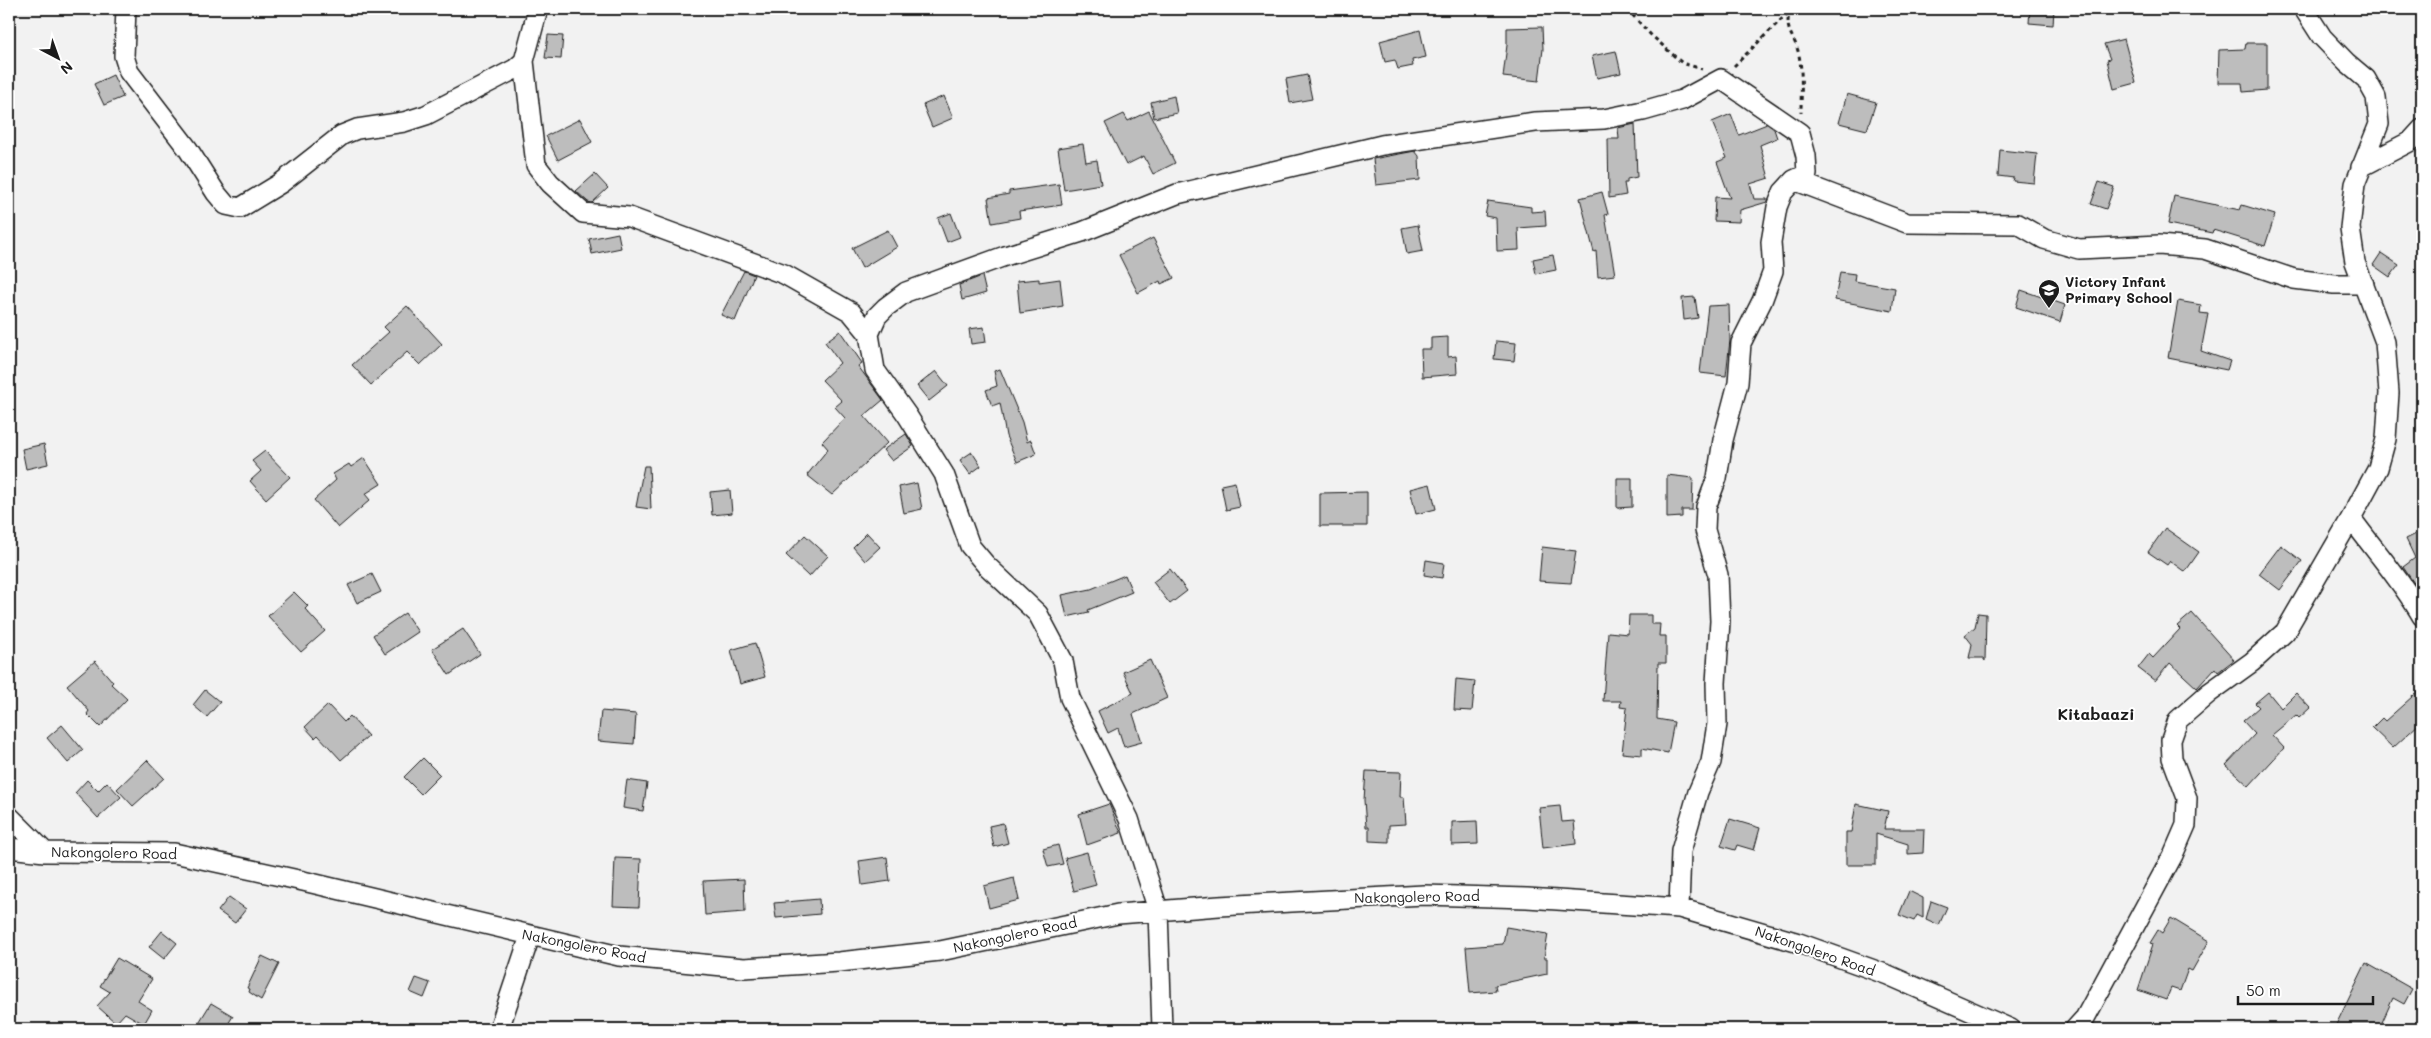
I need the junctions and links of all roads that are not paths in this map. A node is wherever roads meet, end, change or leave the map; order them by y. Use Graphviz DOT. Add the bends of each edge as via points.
graph roads {
  1 [pos="126,9"];
  2 [pos="538,9"];
  3 [pos="2304,9"];
  4 [pos="524,61"];
  5 [pos="2422,129"];
  6 [pos="2361,167"];
  7 [pos="1794,180"];
  8 [pos="2364,284"];
  9 [pos="869,334"];
  10 [pos="2351,518"];
  11 [pos="2422,616"];
  12 [pos="9,816"];
  13 [pos="9,848"];
  14 [pos="44,852"];
  15 [pos="1679,908"];
  16 [pos="1158,910"];
  17 [pos="530,936"];
  18 [pos="2082,1025"];
  19 [pos="499,1029"];
  20 [pos="1162,1029"];
  21 [pos="2011,1029"];
  1 -- 4 [label="street" via="124,56 129,72 216,193 226,205 240,208 282,183 342,135 357,129 426,116 515,69"];
  2 -- 4 [label="street"];
  3 -- 6 [label="street" via="2322,38 2366,79 2376,97 2379,124"];
  4 -- 9 [label="street" via="536,165 546,179 583,213 629,217 784,274 851,312"];
  5 -- 6 [label="street" via="2411,141"];
  6 -- 8 [label="street" via="2352,202 2350,228 2355,262"];
  7 -- 8 [label="street" via="1908,223 2018,224 2044,239 2079,249 2159,245 2205,249 2294,279"];
  7 -- 9 [label="street" via="1807,174 1800,134 1721,79 1682,100 1628,114 1604,119 1535,122 1382,146 1177,194 1082,232 906,292 877,316"];
  7 -- 15 [label="street" via="1783,192 1777,207 1771,242 1772,271 1762,301 1741,343 1738,383 1717,478 1706,507 1705,530 1718,574 1717,724 1711,762 1698,792 1681,851"];
  8 -- 10 [label="street" via="2385,342 2389,407 2386,439 2378,468"];
  9 -- 16 [label="street" via="875,370 944,474 970,546 1038,614 1063,661 1070,698 1129,819"];
  10 -- 11 [label="street" via="2406,588"];
  10 -- 18 [label="street" via="2285,632 2178,720 2171,740 2172,758 2187,798 2186,824 2174,855"];
  12 -- 14 [label="street"];
  13 -- 14 [label="street, Nakongolero Road"];
  14 -- 17 [label="street, Nakongolero Road" via="174,853"];
  15 -- 16 [label="street, Nakongolero Road" via="1424,895"];
  15 -- 21 [label="street, Nakongolero Road" via="1799,943 1888,975"];
  16 -- 17 [label="street, Nakongolero Road" via="1118,914 940,951 744,968 619,956"];
  16 -- 20 [label="street"];
  17 -- 19 [label="street"];
}
